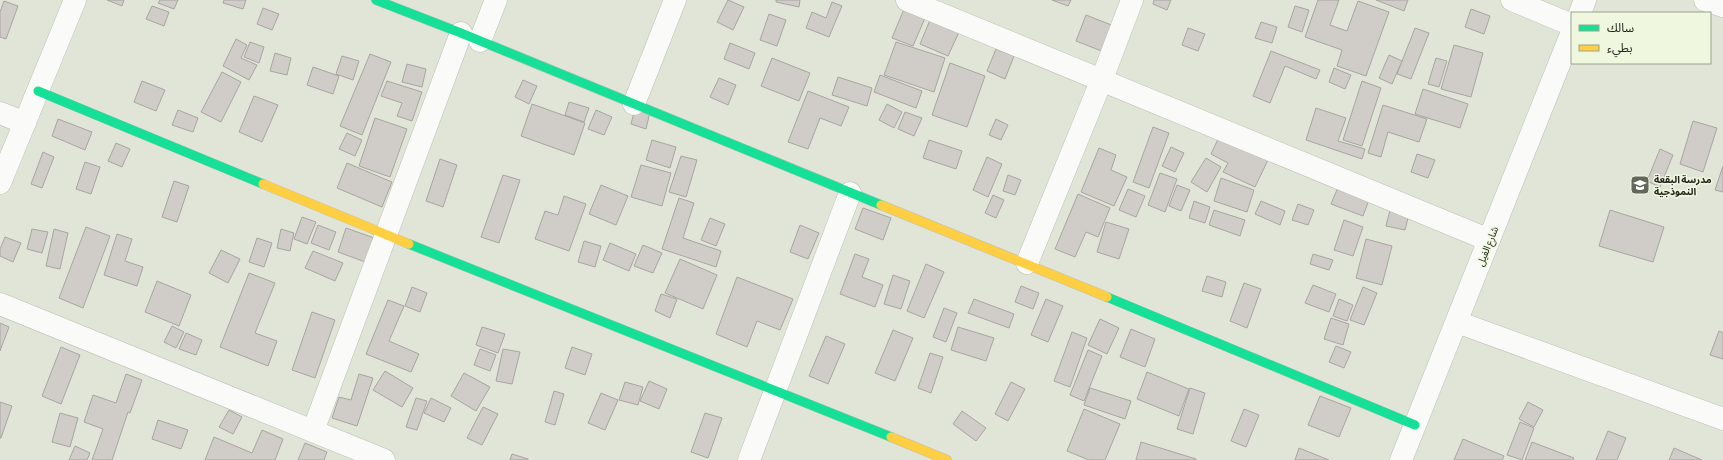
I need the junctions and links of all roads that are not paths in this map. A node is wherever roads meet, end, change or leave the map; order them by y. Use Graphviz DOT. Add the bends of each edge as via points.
graph roads {
  1 [pos="75,0"];
  2 [pos="376,0"];
  3 [pos="496,0"];
  4 [pos="675,0"];
  5 [pos="907,0"];
  6 [pos="1132,0"];
  7 [pos="1512,0"];
  8 [pos="1585,0"];
  9 [pos="1705,0"];
  10 [pos="1723,6"];
  11 [pos="1580,12"];
  12 [pos="1571,25"];
  13 [pos="1571,35"];
  14 [pos="471,37"];
  15 [pos="1102,79"];
  16 [pos="38,91"];
  17 [pos="634,104"];
  18 [pos="0,113"];
  19 [pos="25,123"];
  20 [pos="0,183"];
  21 [pos="850,193"];
  22 [pos="386,235"];
  23 [pos="1489,240"];
  24 [pos="1026,263"];
  25 [pos="0,304"];
  26 [pos="1457,322"];
  27 [pos="776,390"];
  28 [pos="1723,419"];
  29 [pos="1415,425"];
  30 [pos="313,431"];
  31 [pos="937,458"];
  32 [pos="384,460"];
  33 [pos="749,460"];
  34 [pos="1401,460"];
  1 -- 16 [label="street"];
  2 -- 14 [label="street"];
  3 -- 14 [label="street"];
  4 -- 17 [label="street"];
  5 -- 15 [label="street"];
  6 -- 15 [label="street"];
  7 -- 12 [label="street"];
  8 -- 11 [label="street"];
  9 -- 10 [label="street"];
  13 -- 23 [label="street, شارع الفيل"];
  14 -- 17 [label="street"];
  14 -- 22 [label="street"];
  15 -- 23 [label="street"];
  15 -- 24 [label="street"];
  16 -- 19 [label="street"];
  16 -- 22 [label="street"];
  17 -- 21 [label="street"];
  18 -- 19 [label="street"];
  19 -- 20 [label="street"];
  21 -- 24 [label="street"];
  21 -- 27 [label="street"];
  22 -- 27 [label="street"];
  22 -- 30 [label="street"];
  23 -- 26 [label="street, شارع الفيل"];
  24 -- 29 [label="street"];
  25 -- 30 [label="street"];
  26 -- 28 [label="street"];
  26 -- 29 [label="street, شارع الفيل"];
  27 -- 31 [label="street"];
  27 -- 33 [label="street"];
  29 -- 34 [label="street, شارع الفيل"];
  30 -- 32 [label="street"];
}
